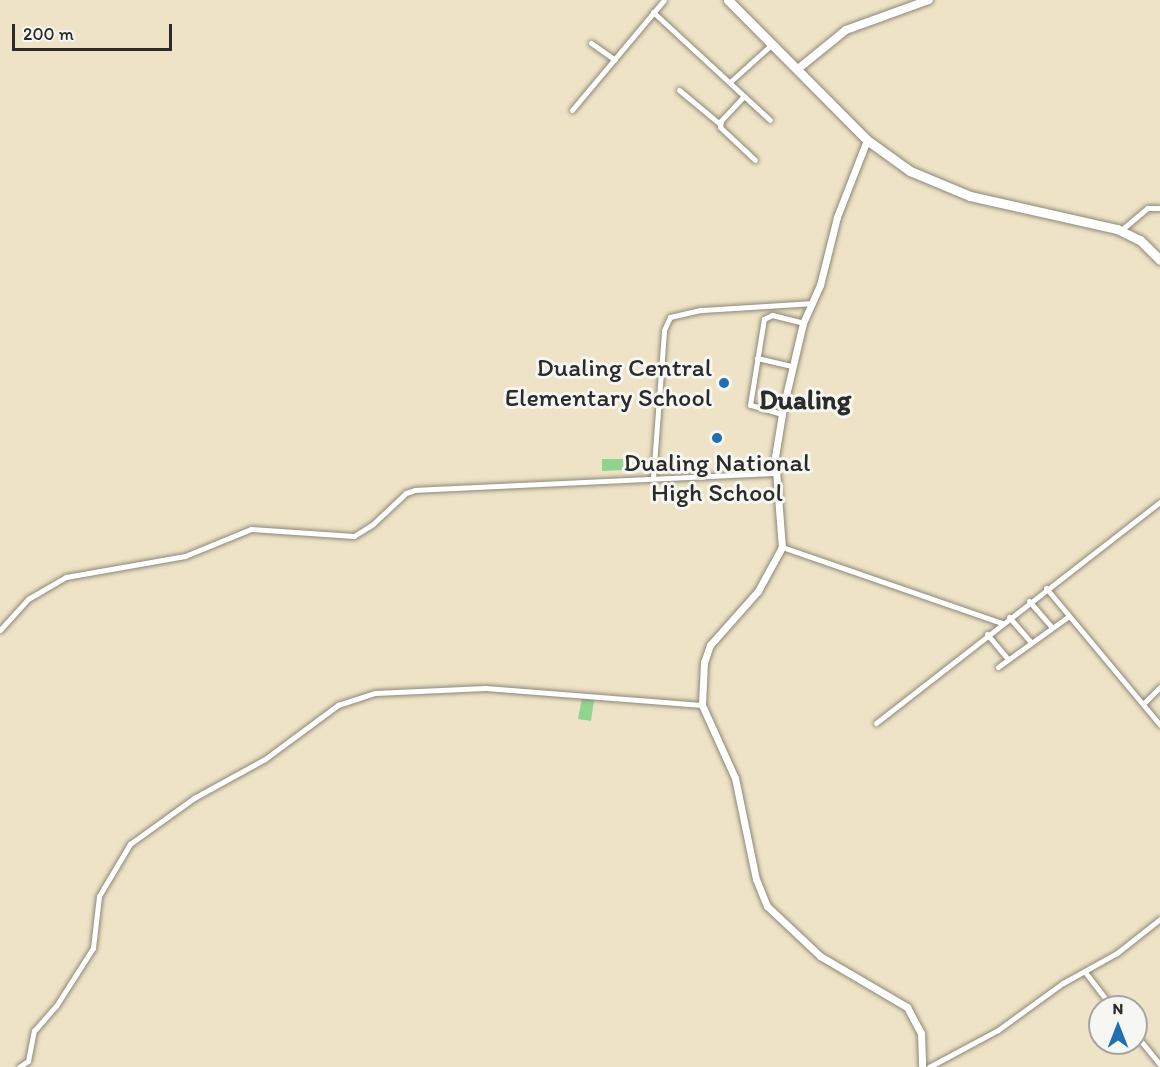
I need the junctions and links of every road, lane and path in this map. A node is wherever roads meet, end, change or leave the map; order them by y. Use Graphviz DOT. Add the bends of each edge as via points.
graph roads {
  1 [pos="664,0"];
  2 [pos="728,0"];
  3 [pos="929,0"];
  4 [pos="653,12"];
  5 [pos="591,43"];
  6 [pos="772,44"];
  7 [pos="615,60"];
  8 [pos="798,69"];
  9 [pos="730,82"];
  10 [pos="679,90"];
  11 [pos="744,96"];
  12 [pos="572,110"];
  13 [pos="770,120"];
  14 [pos="720,124"];
  15 [pos="867,140"];
  16 [pos="755,160"];
  17 [pos="1160,208"];
  18 [pos="1120,231"];
  19 [pos="1160,260"];
  20 [pos="811,303"];
  21 [pos="803,323"];
  22 [pos="757,357"];
  23 [pos="793,366"];
  24 [pos="782,414"];
  25 [pos="776,474"];
  26 [pos="653,478"];
  27 [pos="1160,502"];
  28 [pos="782,547"];
  29 [pos="1046,588"];
  30 [pos="1029,601"];
  31 [pos="1069,616"];
  32 [pos="1009,617"];
  33 [pos="1001,623"];
  34 [pos="1052,627"];
  35 [pos="0,630"];
  36 [pos="987,634"];
  37 [pos="1030,641"];
  38 [pos="1008,659"];
  39 [pos="999,667"];
  40 [pos="1160,687"];
  41 [pos="1144,703"];
  42 [pos="702,705"];
  43 [pos="876,723"];
  44 [pos="1160,725"];
  45 [pos="1160,919"];
  46 [pos="1085,972"];
  47 [pos="1103,995"];
  48 [pos="1148,1050"];
  49 [pos="1160,1065"];
  50 [pos="19,1067"];
  51 [pos="922,1067"];
  52 [pos="929,1067"];
  1 -- 4 [label="street"];
  2 -- 6 [label="highway"];
  3 -- 8 [label="main road" via="846,30"];
  4 -- 7 [label="street"];
  4 -- 9 [label="street"];
  5 -- 7 [label="street"];
  6 -- 8 [label="highway"];
  6 -- 9 [label="street"];
  7 -- 12 [label="street"];
  8 -- 15 [label="highway"];
  9 -- 11 [label="street"];
  10 -- 14 [label="street"];
  11 -- 13 [label="street"];
  11 -- 14 [label="street"];
  14 -- 16 [label="street"];
  15 -- 18 [label="highway" via="910,171 951,190"];
  15 -- 20 [label="street" via="837,217 823,276"];
  17 -- 18 [label="street" via="1148,208"];
  18 -- 19 [label="highway" via="1140,240"];
  20 -- 21 [label="street"];
  20 -- 26 [label="street" via="701,310 670,317 664,330"];
  21 -- 22 [label="street" via="766,316"];
  21 -- 23 [label="street"];
  22 -- 23 [label="street"];
  22 -- 24 [label="street" via="750,405"];
  23 -- 24 [label="street"];
  24 -- 25 [label="street"];
  25 -- 26 [label="street"];
  25 -- 28 [label="street"];
  26 -- 35 [label="street" via="415,490 406,493 374,524 354,536 251,529 186,556 66,577 28,599"];
  27 -- 29 [label="street"];
  28 -- 33 [label="street"];
  28 -- 42 [label="street" via="758,591 710,645 704,662"];
  29 -- 30 [label="street"];
  29 -- 31 [label="street"];
  30 -- 32 [label="street"];
  30 -- 34 [label="street"];
  31 -- 34 [label="street"];
  31 -- 41 [label="street"];
  32 -- 33 [label="street"];
  32 -- 37 [label="street"];
  33 -- 36 [label="street"];
  34 -- 37 [label="street"];
  36 -- 38 [label="street"];
  36 -- 43 [label="street" via="928,686"];
  37 -- 38 [label="street"];
  38 -- 39 [label="street"];
  40 -- 41 [label="street"];
  41 -- 44 [label="street"];
  42 -- 50 [label="street" via="485,688 375,693 338,705 266,759 194,798 130,843 99,896 93,948 56,1006 34,1031 28,1061"];
  42 -- 51 [label="street" via="735,778 756,879 767,906 820,956 907,1007 918,1024"];
  45 -- 46 [label="street"];
  46 -- 47 [label="street"];
  46 -- 52 [label="street" via="988,1037"];
  48 -- 49 [label="street"];
}
